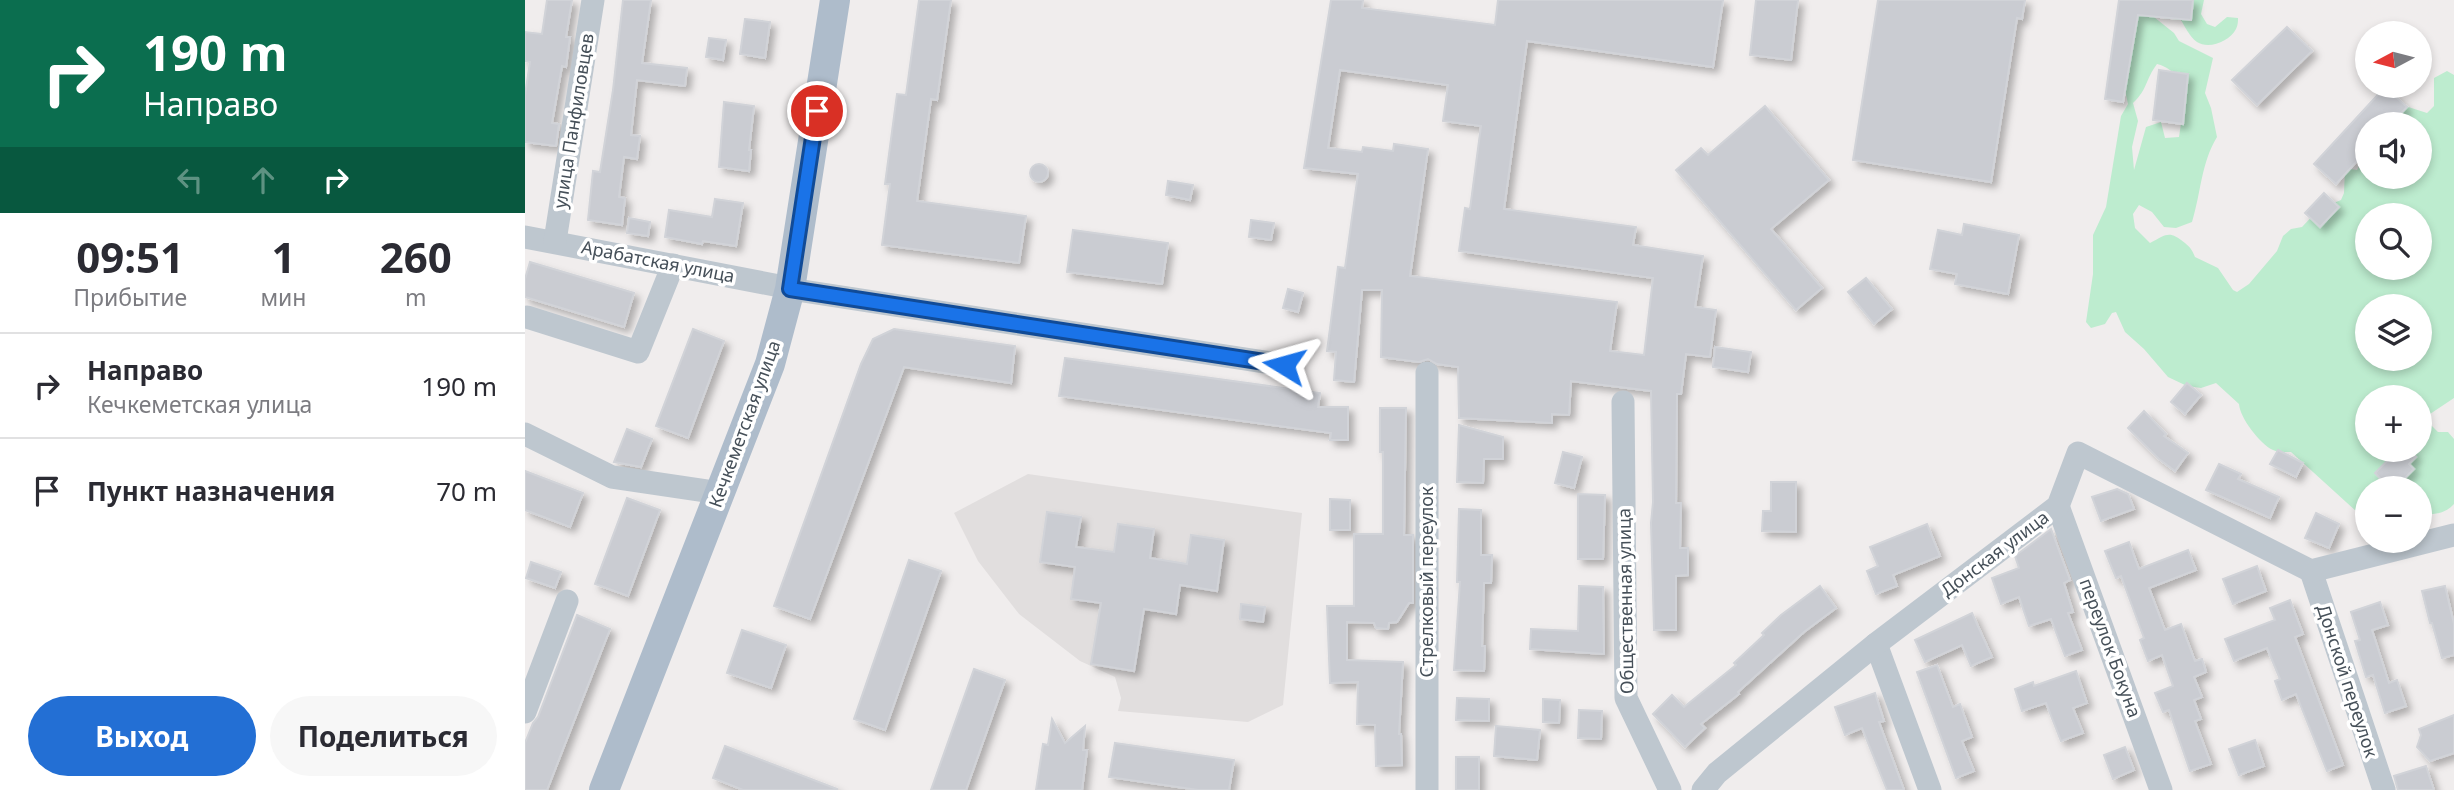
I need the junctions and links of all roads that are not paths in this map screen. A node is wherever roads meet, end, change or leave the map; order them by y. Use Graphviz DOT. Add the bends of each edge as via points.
graph roads {
  1 [pos="593,0"];
  2 [pos="835,0"];
  3 [pos="525,237"];
  4 [pos="555,241"];
  5 [pos="673,265"];
  6 [pos="790,289"];
  7 [pos="527,317"];
  8 [pos="1284,365"];
  9 [pos="1426,373"];
  10 [pos="1623,402"];
  11 [pos="525,434"];
  12 [pos="720,493"];
  13 [pos="2058,506"];
  14 [pos="2454,535"];
  15 [pos="2311,572"];
  16 [pos="567,601"];
  17 [pos="1876,644"];
  18 [pos="525,712"];
  19 [pos="604,790"];
  20 [pos="1427,790"];
  21 [pos="1669,790"];
  22 [pos="1703,790"];
  23 [pos="1930,790"];
  24 [pos="2161,790"];
  25 [pos="2384,790"];
  1 -- 4 [label="street, улица Панфиловцев"];
  2 -- 6 [label="main road, Кечкеметская улица"];
  3 -- 4 [label="street, Арабатская улица"];
  4 -- 5 [label="street, Арабатская улица"];
  5 -- 6 [label="street, Арабатская улица"];
  5 -- 7 [label="street" via="638,352"];
  6 -- 8 [label="street, Арабатская улица"];
  6 -- 12 [label="main road, Кечкеметская улица" via="771,364"];
  9 -- 20 [label="street, Стрелковый переулок"];
  10 -- 21 [label="street, Общественная улица" via="1626,698"];
  11 -- 12 [label="street" via="613,477"];
  12 -- 19 [label="main road, Кечкеметская улица"];
  13 -- 15 [label="street, Донская улица" via="2078,453"];
  13 -- 17 [label="street, Донская улица"];
  13 -- 24 [label="street, переулок Бокуна"];
  14 -- 15 [label="street"];
  15 -- 25 [label="street, Донской переулок"];
  16 -- 18 [label="street"];
  17 -- 22 [label="street, Донская улица" via="1717,773"];
  17 -- 23 [label="street"];
}
